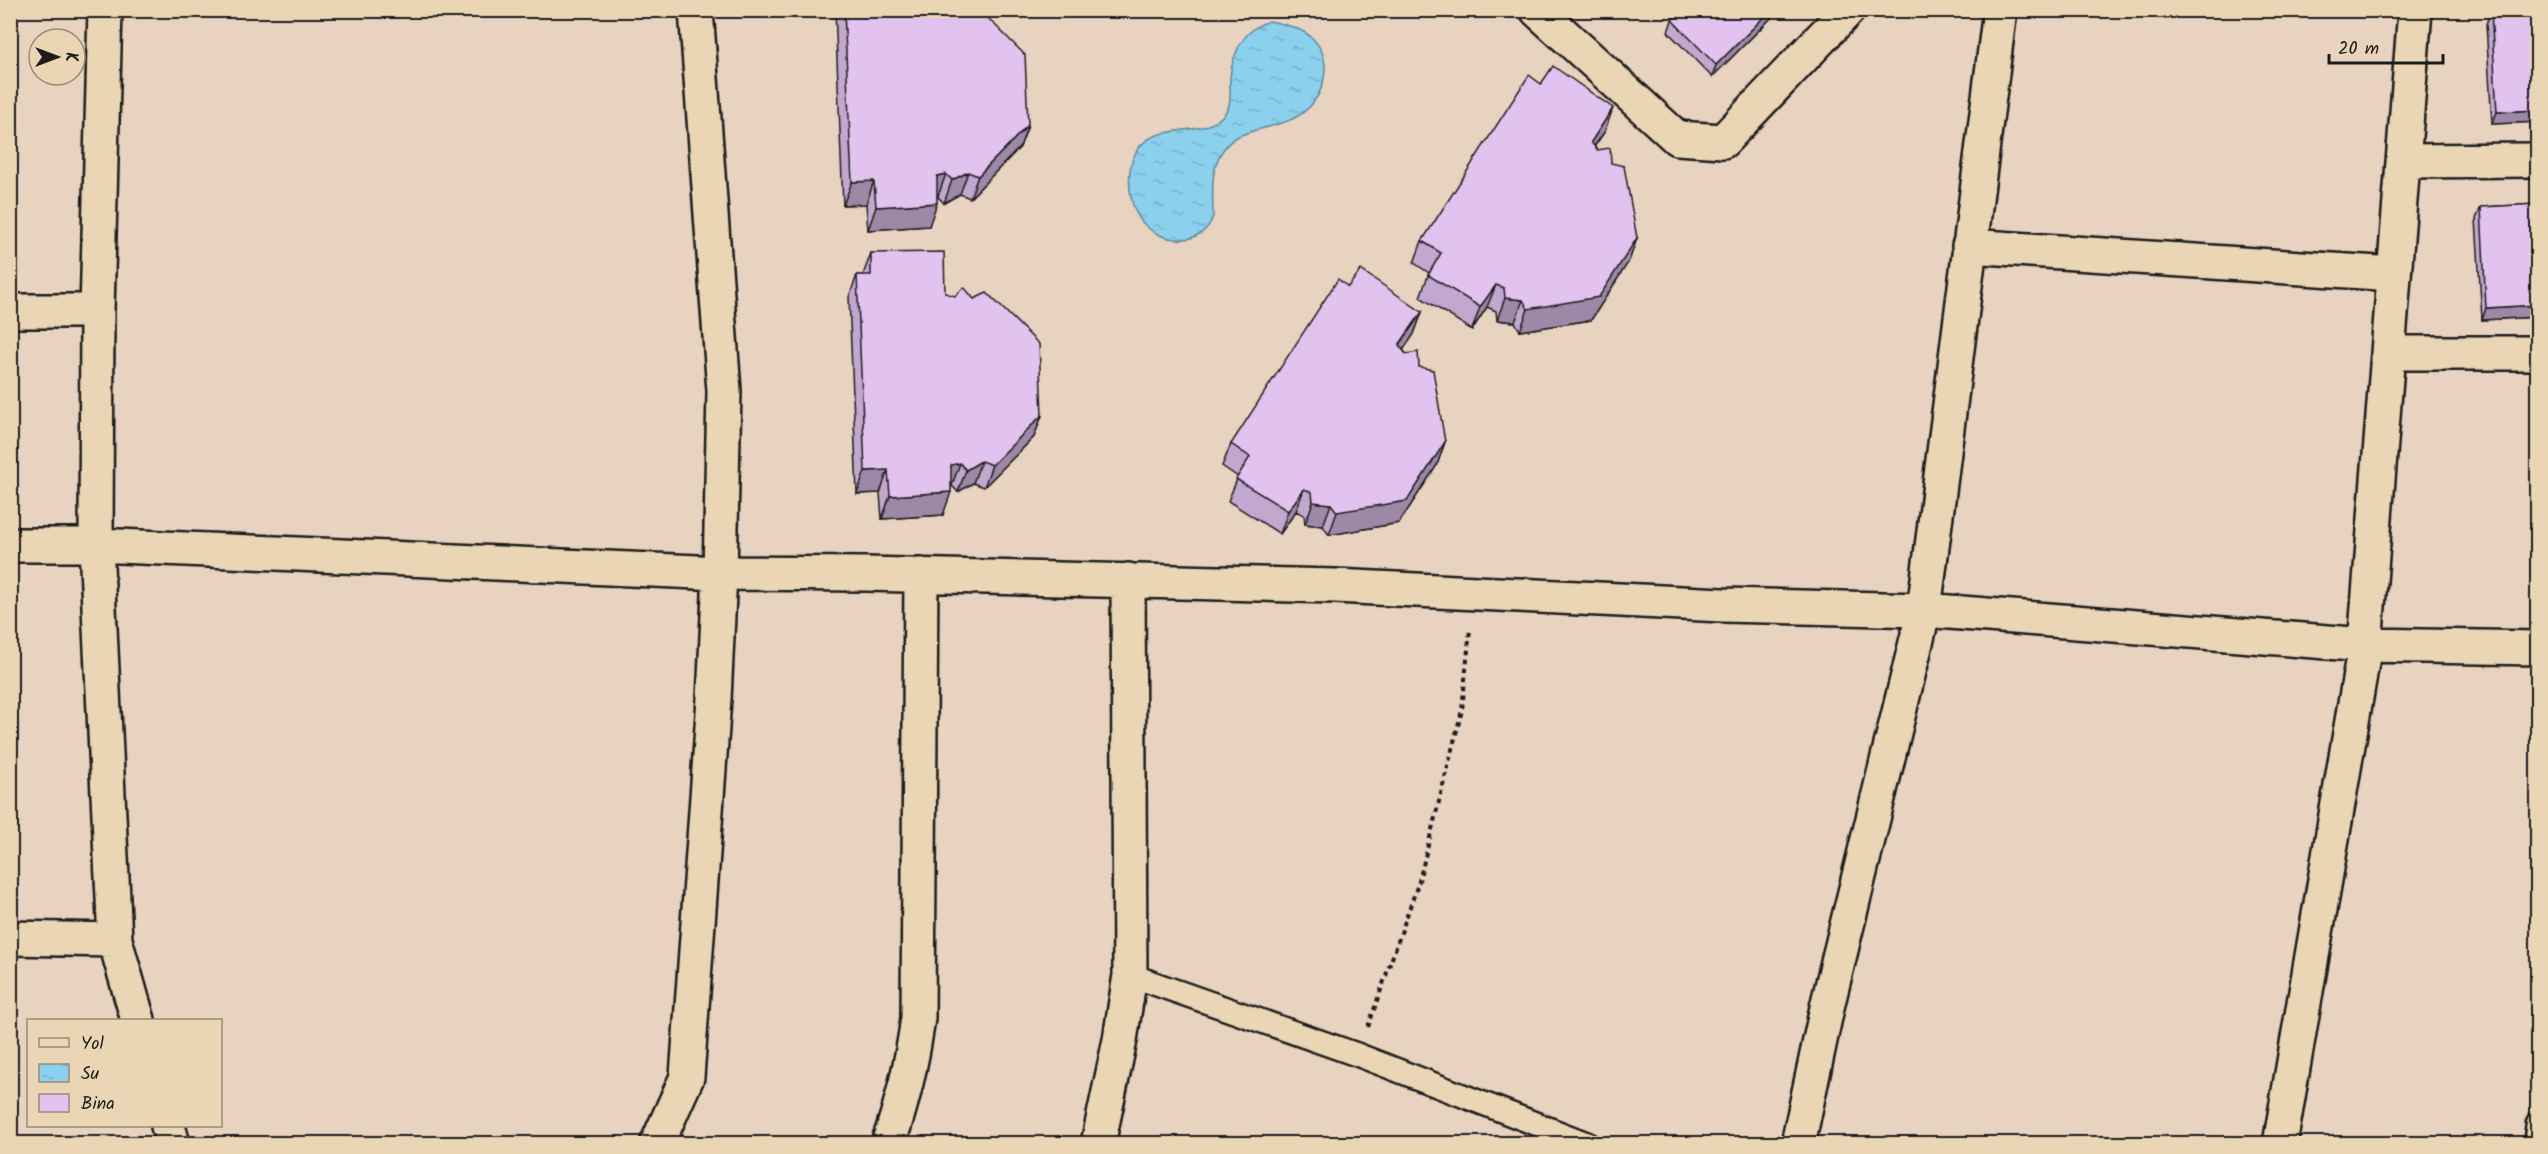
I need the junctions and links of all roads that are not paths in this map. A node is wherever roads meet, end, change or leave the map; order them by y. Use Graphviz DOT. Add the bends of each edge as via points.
graph roads {
  1 [pos="105,10"];
  2 [pos="696,10"];
  3 [pos="1537,10"];
  4 [pos="1848,10"];
  5 [pos="2000,10"];
  6 [pos="2415,10"];
  7 [pos="2538,160"];
  8 [pos="2403,161"];
  9 [pos="1969,246"];
  10 [pos="2394,274"];
  11 [pos="10,311"];
  12 [pos="97,311"];
  13 [pos="2388,353"];
  14 [pos="2538,353"];
  15 [pos="10,545"];
  16 [pos="96,545"];
  17 [pos="720,573"];
  18 [pos="921,575"];
  19 [pos="1128,580"];
  20 [pos="1923,610"];
  21 [pos="2365,645"];
  22 [pos="2538,648"];
  23 [pos="10,938"];
  24 [pos="115,940"];
  25 [pos="1130,975"];
  26 [pos="138,1019"];
  27 [pos="2538,1123"];
  28 [pos="169,1127"];
  29 [pos="174,1143"];
  30 [pos="657,1143"];
  31 [pos="888,1143"];
  32 [pos="1098,1143"];
  33 [pos="1588,1143"];
  34 [pos="1798,1143"];
  35 [pos="2280,1143"];
  36 [pos="2535,1143"];
  1 -- 12 [label="street"];
  2 -- 17 [label="street" via="724,391"];
  3 -- 4 [label="street" via="1677,138 1723,141"];
  5 -- 9 [label="street"];
  6 -- 8 [label="street"];
  7 -- 8 [label="street"];
  8 -- 10 [label="street"];
  9 -- 10 [label="street"];
  9 -- 20 [label="street"];
  10 -- 13 [label="street"];
  11 -- 12 [label="street"];
  12 -- 16 [label="street"];
  13 -- 14 [label="street"];
  13 -- 21 [label="street"];
  15 -- 16 [label="street"];
  16 -- 17 [label="street"];
  16 -- 24 [label="street"];
  17 -- 18 [label="street"];
  17 -- 30 [label="street" via="687,1077"];
  18 -- 19 [label="street"];
  18 -- 31 [label="street" via="918,1018 904,1096"];
  19 -- 20 [label="street"];
  19 -- 25 [label="street"];
  20 -- 21 [label="street"];
  20 -- 34 [label="street"];
  21 -- 22 [label="street"];
  21 -- 35 [label="street"];
  23 -- 24 [label="street"];
  24 -- 26 [label="street"];
  25 -- 32 [label="street"];
  25 -- 33 [label="lane" via="1358,1055"];
  27 -- 36 [label="lane"];
  28 -- 29 [label="street"];
}
